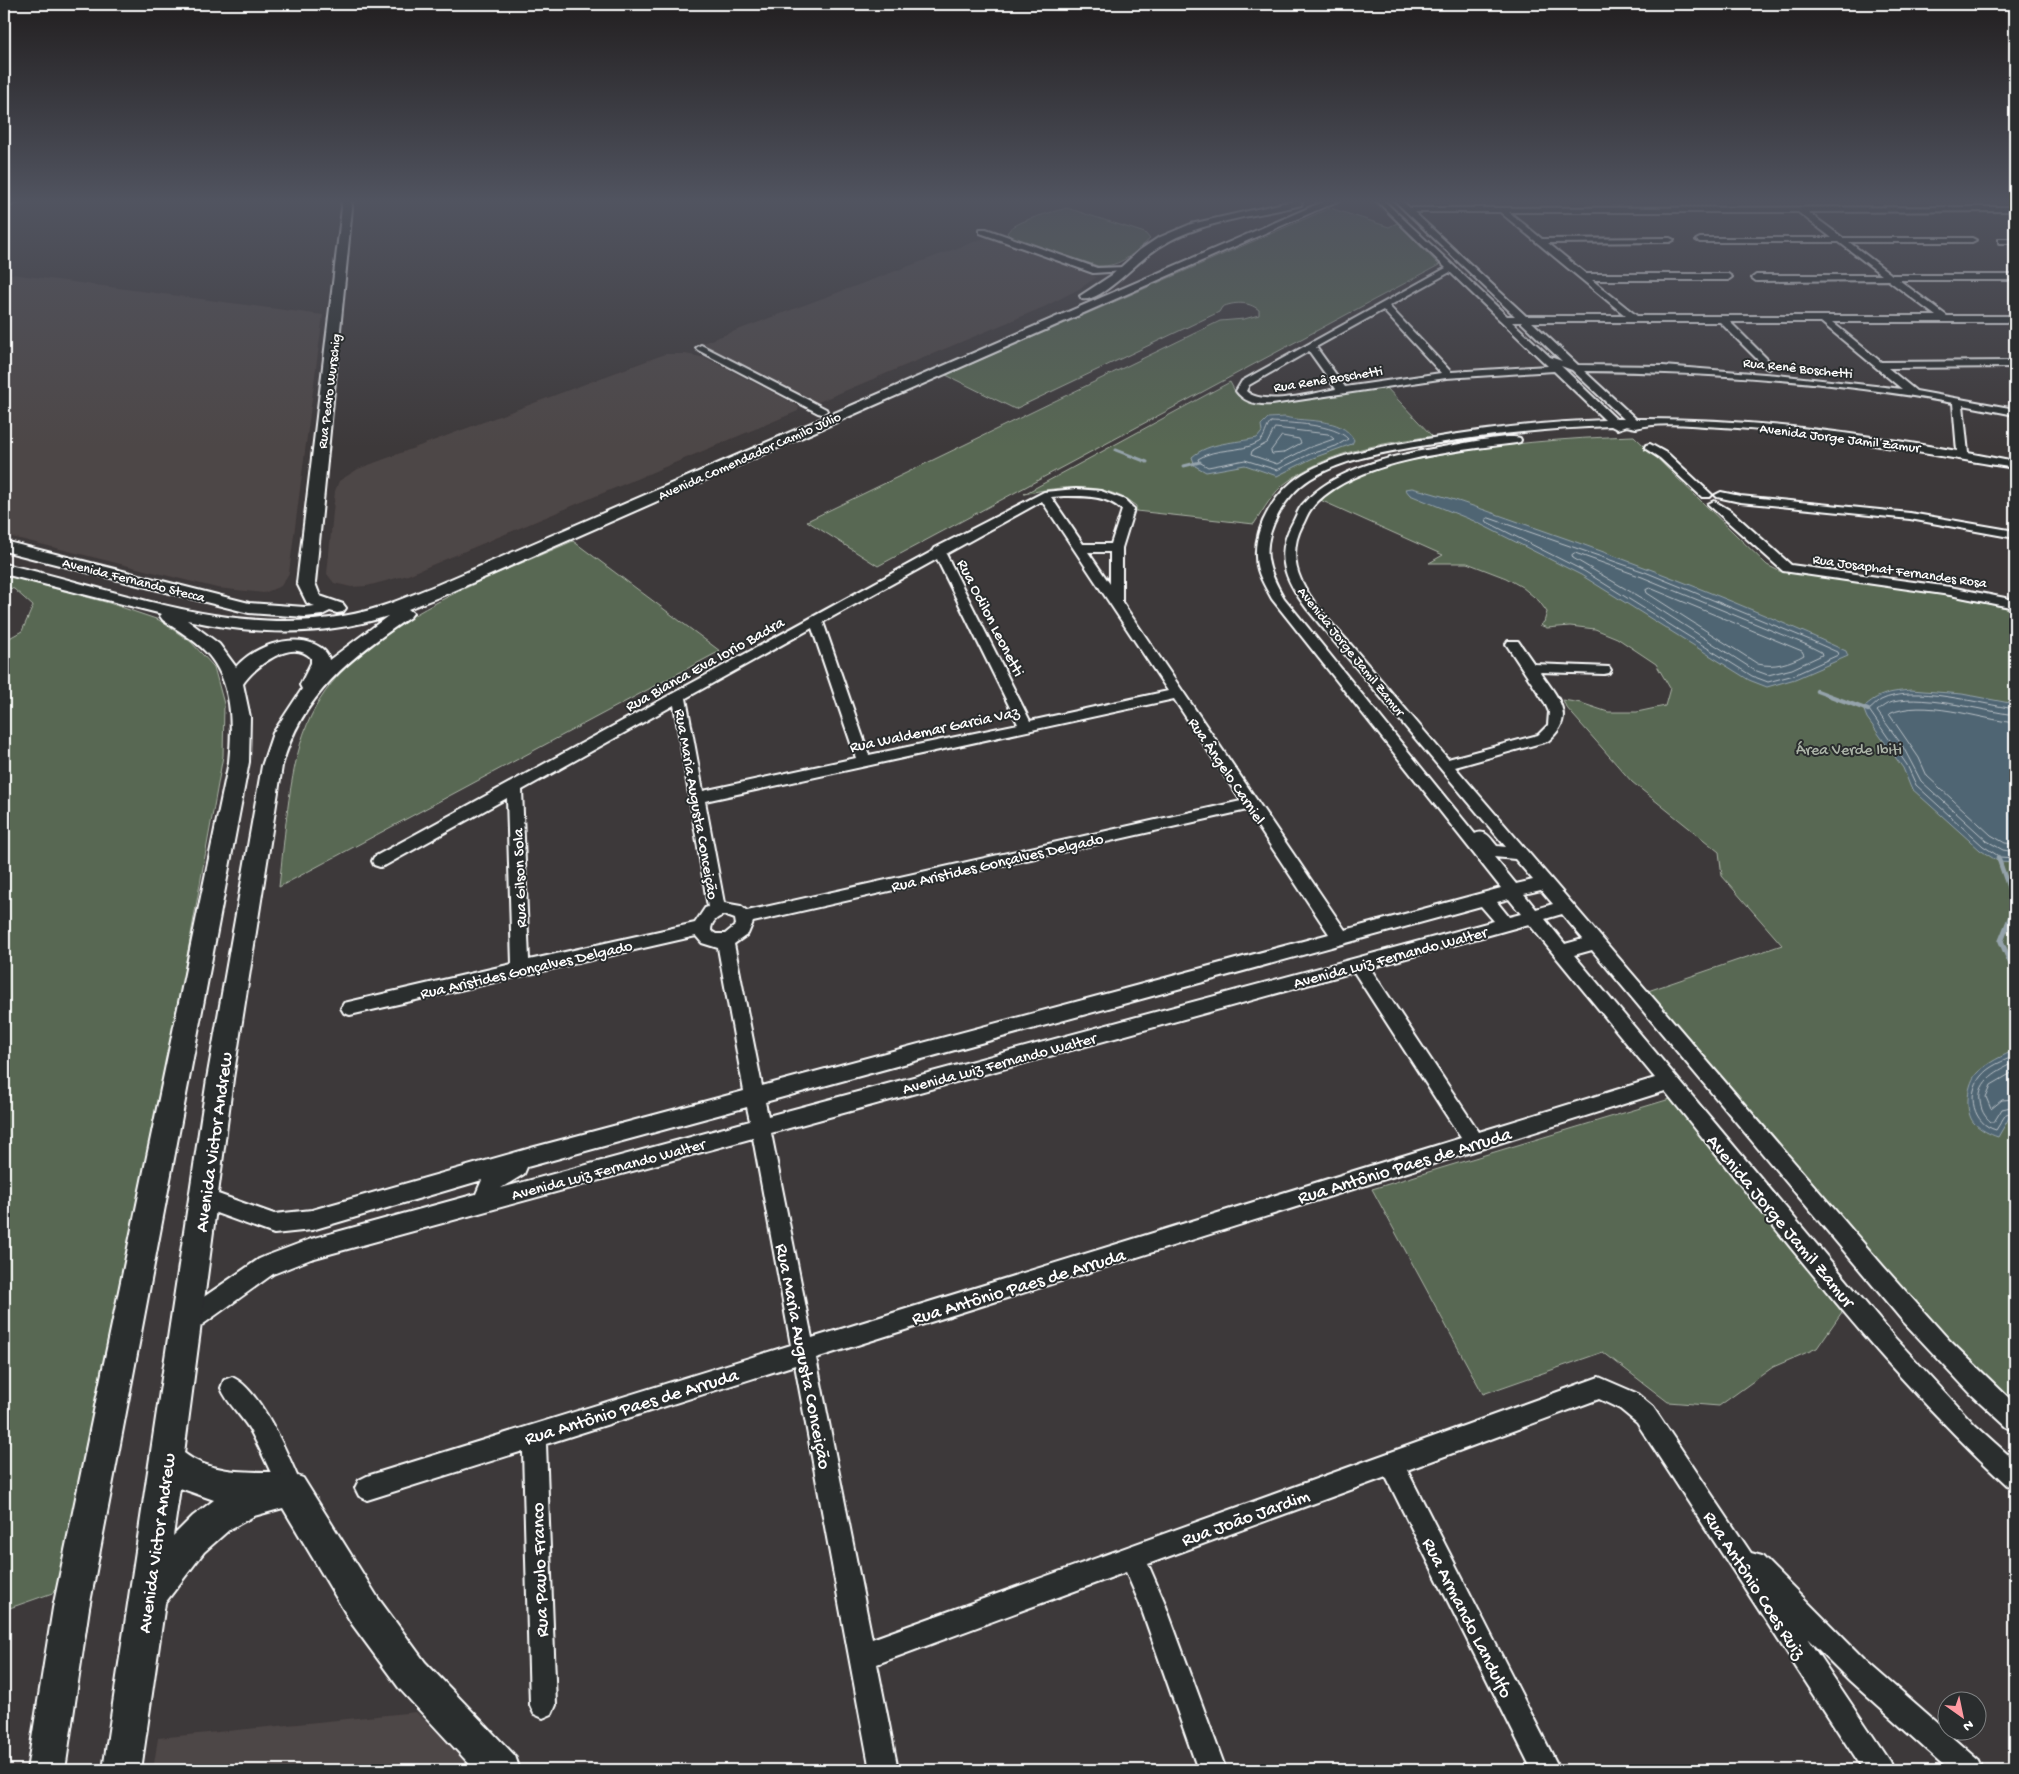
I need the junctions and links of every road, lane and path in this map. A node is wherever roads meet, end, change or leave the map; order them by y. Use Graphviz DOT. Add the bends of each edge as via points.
graph roads {
  1 [pos="340,282"];
  2 [pos="1108,282"];
  3 [pos="1133,282"];
  4 [pos="1427,282"];
  5 [pos="1465,282"];
  6 [pos="1485,282"];
  7 [pos="1590,282"];
  8 [pos="1896,282"];
  9 [pos="1384,306"];
  10 [pos="1374,312"];
  11 [pos="1634,318"];
  12 [pos="1396,319"];
  13 [pos="1504,319"];
  14 [pos="1524,319"];
  15 [pos="1722,319"];
  16 [pos="1823,319"];
  17 [pos="1944,319"];
  18 [pos="2015,319"];
  19 [pos="1310,346"];
  20 [pos="701,348"];
  21 [pos="1299,352"];
  22 [pos="1317,356"];
  23 [pos="1547,359"];
  24 [pos="2015,364"];
  25 [pos="1879,365"];
  26 [pos="1769,366"];
  27 [pos="1557,368"];
  28 [pos="1576,368"];
  29 [pos="1448,374"];
  30 [pos="1565,376"];
  31 [pos="1342,390"];
  32 [pos="1913,393"];
  33 [pos="1958,401"];
  34 [pos="822,411"];
  35 [pos="1622,411"];
  36 [pos="2015,412"];
  37 [pos="1613,422"];
  38 [pos="1633,422"];
  39 [pos="1664,423"];
  40 [pos="1589,428"];
  41 [pos="1643,431"];
  42 [pos="1624,432"];
  43 [pos="1671,432"];
  44 [pos="1650,447"];
  45 [pos="1964,455"];
  46 [pos="2015,465"];
  47 [pos="2015,474"];
  48 [pos="1697,485"];
  49 [pos="1044,494"];
  50 [pos="1723,501"];
  51 [pos="2015,535"];
  52 [pos="4,546"];
  53 [pos="1079,548"];
  54 [pos="1116,548"];
  55 [pos="939,551"];
  56 [pos="1781,564"];
  57 [pos="4,569"];
  58 [pos="306,583"];
  59 [pos="443,589"];
  60 [pos="1116,604"];
  61 [pos="2015,604"];
  62 [pos="153,606"];
  63 [pos="338,608"];
  64 [pos="264,610"];
  65 [pos="816,620"];
  66 [pos="1513,644"];
  67 [pos="1531,668"];
  68 [pos="1604,670"];
  69 [pos="235,682"];
  70 [pos="1177,694"];
  71 [pos="305,695"];
  72 [pos="679,697"];
  73 [pos="1026,726"];
  74 [pos="1407,760"];
  75 [pos="864,761"];
  76 [pos="1446,764"];
  77 [pos="514,787"];
  78 [pos="698,797"];
  79 [pos="1250,804"];
  80 [pos="1519,852"];
  81 [pos="380,861"];
  82 [pos="1544,883"];
  83 [pos="1513,891"];
  84 [pos="1485,899"];
  85 [pos="1562,904"];
  86 [pos="717,910"];
  87 [pos="1533,917"];
  88 [pos="744,918"];
  89 [pos="1506,924"];
  90 [pos="702,928"];
  91 [pos="1340,937"];
  92 [pos="725,941"];
  93 [pos="1595,943"];
  94 [pos="1562,951"];
  95 [pos="1358,964"];
  96 [pos="521,969"];
  97 [pos="350,1008"];
  98 [pos="1668,1082"];
  99 [pos="755,1096"];
  100 [pos="761,1126"];
  101 [pos="1474,1142"];
  102 [pos="531,1157"];
  103 [pos="492,1199"];
  104 [pos="204,1200"];
  105 [pos="187,1322"];
  106 [pos="804,1352"];
  107 [pos="232,1388"];
  108 [pos="1628,1401"];
  109 [pos="2015,1419"];
  110 [pos="534,1436"];
  111 [pos="166,1460"];
  112 [pos="1391,1463"];
  113 [pos="2015,1476"];
  114 [pos="367,1488"];
  115 [pos="291,1490"];
  116 [pos="1728,1541"];
  117 [pos="1132,1557"];
  118 [pos="148,1596"];
  119 [pos="862,1656"];
  120 [pos="543,1705"];
  121 [pos="46,1770"];
  122 [pos="122,1770"];
  123 [pos="501,1770"];
  124 [pos="884,1770"];
  125 [pos="1212,1770"];
  126 [pos="1546,1770"];
  127 [pos="1879,1770"];
  128 [pos="1969,1770"];
  1 -- 58 [label="main road, Rua Pedro Wurschig"];
  2 -- 34 [label="main road, Avenida Comendador Camilo Júlio" via="1072,303"];
  3 -- 59 [label="main road, Avenida Comendador Camilo Júlio"];
  4 -- 9 [label="street, Rua Renê Boschetti"];
  5 -- 13 [label="street"];
  6 -- 14 [label="street"];
  7 -- 11 [label="street"];
  8 -- 17 [label="street"];
  9 -- 10 [label="street, Rua Renê Boschetti"];
  9 -- 12 [label="street"];
  10 -- 12 [label="street"];
  10 -- 19 [label="street, Rua Renê Boschetti"];
  11 -- 14 [label="street"];
  11 -- 15 [label="street"];
  12 -- 29 [label="street"];
  13 -- 14 [label="street"];
  13 -- 23 [label="street"];
  14 -- 28 [label="street"];
  15 -- 16 [label="street"];
  15 -- 26 [label="street"];
  16 -- 17 [label="street"];
  16 -- 25 [label="street"];
  17 -- 18 [label="street"];
  19 -- 21 [label="street, Rua Renê Boschetti"];
  19 -- 22 [label="street"];
  20 -- 34 [label="street"];
  21 -- 22 [label="street"];
  21 -- 31 [label="street, Rua Renê Boschetti" via="1244,383 1243,395 1270,402"];
  22 -- 31 [label="street"];
  23 -- 27 [label="street"];
  23 -- 28 [label="street"];
  24 -- 25 [label="street"];
  25 -- 32 [label="street"];
  27 -- 29 [label="street, Rua Renê Boschetti"];
  27 -- 30 [label="street"];
  28 -- 32 [label="street, Rua Renê Boschetti" via="1663,369"];
  28 -- 35 [label="street"];
  29 -- 31 [label="street, Rua Renê Boschetti"];
  30 -- 35 [label="street" via="1580,385 1609,412"];
  30 -- 37 [label="street"];
  32 -- 33 [label="street, Rua Renê Boschetti"];
  33 -- 36 [label="street, Rua Renê Boschetti"];
  33 -- 45 [label="street"];
  34 -- 63 [label="main road, Avenida Comendador Camilo Júlio" via="426,582"];
  35 -- 38 [label="street"];
  37 -- 38 [label="street, Avenida Jorge Jamil Zamur"];
  37 -- 40 [label="street, Avenida Jorge Jamil Zamur"];
  37 -- 42 [label="street"];
  38 -- 39 [label="street, Avenida Jorge Jamil Zamur"];
  38 -- 41 [label="street"];
  39 -- 43 [label="street"];
  39 -- 45 [label="street, Avenida Jorge Jamil Zamur" via="1738,425 1883,440"];
  40 -- 42 [label="street, Avenida Jorge Jamil Zamur"];
  40 -- 74 [label="street, Avenida Jorge Jamil Zamur" via="1479,433 1366,454 1333,464 1307,477 1274,509 1266,527 1262,557 1266,576 1278,599"];
  40 -- 76 [label="street, Avenida Jorge Jamil Zamur" via="1384,463 1320,492 1296,522 1289,562 1303,596"];
  41 -- 42 [label="street, Avenida Jorge Jamil Zamur"];
  41 -- 43 [label="street, Avenida Jorge Jamil Zamur"];
  43 -- 47 [label="street, Avenida Jorge Jamil Zamur" via="1729,434 1874,448"];
  44 -- 48 [label="street"];
  45 -- 46 [label="street, Avenida Jorge Jamil Zamur"];
  48 -- 50 [label="street"];
  49 -- 53 [label="street, Rua Ângelo Carniel"];
  49 -- 54 [label="street" via="1081,492 1121,502 1128,513"];
  49 -- 55 [label="street, Rua Bianca Eva Iorio Badra"];
  50 -- 51 [label="street" via="1910,516"];
  50 -- 56 [label="street"];
  52 -- 64 [label="main road, Avenida Fernando Stecca"];
  53 -- 54 [label="street"];
  53 -- 60 [label="street, Rua Ângelo Carniel"];
  54 -- 60 [label="street"];
  55 -- 65 [label="street, Rua Bianca Eva Iorio Badra"];
  55 -- 73 [label="street, Rua Odilon Leonetti"];
  56 -- 61 [label="street, Rua Josaphat Fernandes Rosa" via="1796,570 1892,582"];
  57 -- 62 [label="main road, Avenida Fernando Stecca"];
  58 -- 63 [label="main road" via="313,599"];
  58 -- 64 [label="main road" via="296,598"];
  59 -- 62 [label="main road, Avenida Comendador Camilo Júlio" via="382,612 343,622 297,627 229,624"];
  59 -- 71 [label="main road, Avenida Victor Andrew" via="374,632 341,658"];
  60 -- 70 [label="street, Rua Ângelo Carniel"];
  62 -- 69 [label="main road" via="213,648"];
  63 -- 64 [label="main road, Avenida Comendador Camilo Júlio" via="305,612"];
  65 -- 72 [label="street, Rua Bianca Eva Iorio Badra"];
  65 -- 75 [label="street"];
  66 -- 67 [label="street"];
  67 -- 68 [label="street"];
  67 -- 76 [label="street" via="1553,705 1557,717 1554,728 1543,738"];
  69 -- 71 [label="main road" via="247,666 266,652 301,646 312,649 320,657"];
  69 -- 121 [label="main road" via="242,733 239,762 71,1608"];
  70 -- 73 [label="street, Rua Waldemar Garcia Vaz"];
  70 -- 79 [label="street, Rua Ângelo Carniel"];
  71 -- 104 [label="main road, Avenida Victor Andrew" via="282,734 272,766 220,1079"];
  72 -- 77 [label="street, Rua Bianca Eva Iorio Badra"];
  72 -- 78 [label="street, Rua Maria Augusta Conceição"];
  73 -- 75 [label="street, Rua Waldemar Garcia Vaz"];
  74 -- 80 [label="street, Avenida Jorge Jamil Zamur" via="1440,788 1492,851"];
  74 -- 83 [label="street, Avenida Jorge Jamil Zamur"];
  75 -- 78 [label="street, Rua Waldemar Garcia Vaz"];
  76 -- 80 [label="street, Avenida Jorge Jamil Zamur"];
  77 -- 81 [label="street, Rua Bianca Eva Iorio Badra"];
  77 -- 96 [label="street, Rua Gilson Sola"];
  78 -- 86 [label="street, Rua Maria Augusta Conceição"];
  79 -- 88 [label="street, Rua Aristides Gonçalves Delgado"];
  79 -- 91 [label="street, Rua Ângelo Carniel"];
  80 -- 82 [label="street, Avenida Jorge Jamil Zamur"];
  82 -- 83 [label="street, Avenida Luiz Fernando Walter"];
  82 -- 85 [label="street, Avenida Jorge Jamil Zamur"];
  83 -- 84 [label="street, Avenida Luiz Fernando Walter"];
  83 -- 87 [label="street, Avenida Jorge Jamil Zamur"];
  84 -- 89 [label="street, Avenida Luiz Fernando Walter"];
  84 -- 91 [label="street, Avenida Luiz Fernando Walter"];
  85 -- 87 [label="street, Avenida Luiz Fernando Walter" via="1558,909"];
  85 -- 93 [label="street, Avenida Jorge Jamil Zamur"];
  86 -- 88 [label="street" via="737,911"];
  86 -- 90 [label="street" via="706,918"];
  87 -- 89 [label="street, Avenida Luiz Fernando Walter"];
  87 -- 94 [label="street, Avenida Jorge Jamil Zamur"];
  88 -- 92 [label="street" via="745,924 738,935"];
  89 -- 95 [label="street, Avenida Luiz Fernando Walter"];
  90 -- 92 [label="street" via="706,937"];
  90 -- 96 [label="street, Rua Aristides Gonçalves Delgado"];
  91 -- 99 [label="street, Avenida Luiz Fernando Walter"];
  92 -- 99 [label="street, Rua Maria Augusta Conceição"];
  93 -- 94 [label="street"];
  93 -- 109 [label="street, Avenida Jorge Jamil Zamur" via="1929,1335"];
  94 -- 98 [label="street, Avenida Jorge Jamil Zamur"];
  95 -- 100 [label="street, Avenida Luiz Fernando Walter"];
  95 -- 101 [label="street"];
  96 -- 97 [label="street, Rua Aristides Gonçalves Delgado"];
  98 -- 101 [label="street, Rua Antônio Paes de Arruda"];
  98 -- 113 [label="street, Avenida Jorge Jamil Zamur" via="1898,1359 1967,1433"];
  99 -- 100 [label="street, Rua Maria Augusta Conceição"];
  99 -- 102 [label="street, Avenida Luiz Fernando Walter"];
  100 -- 103 [label="street, Avenida Luiz Fernando Walter"];
  100 -- 106 [label="street, Rua Maria Augusta Conceição"];
  101 -- 106 [label="street, Rua Antônio Paes de Arruda"];
  102 -- 103 [label="street, Avenida Luiz Fernando Walter" via="491,1183 486,1195"];
  102 -- 104 [label="street, Avenida Luiz Fernando Walter" via="312,1220 274,1224"];
  103 -- 105 [label="street, Avenida Luiz Fernando Walter" via="311,1249 266,1266"];
  104 -- 105 [label="main road, Avenida Victor Andrew"];
  105 -- 111 [label="main road, Avenida Victor Andrew"];
  106 -- 110 [label="street, Rua Antônio Paes de Arruda"];
  106 -- 119 [label="street, Rua Maria Augusta Conceição"];
  107 -- 115 [label="street" via="241,1395 259,1425"];
  108 -- 112 [label="street, Rua João Jardim" via="1599,1388"];
  108 -- 116 [label="street, Rua Antônio Coes Ruiz" via="1645,1415"];
  110 -- 114 [label="street, Rua Antônio Paes de Arruda"];
  110 -- 120 [label="street, Rua Paulo Franco"];
  111 -- 115 [label="main road" via="186,1474 201,1479 255,1489"];
  111 -- 118 [label="main road, Avenida Victor Andrew"];
  112 -- 117 [label="street, Rua João Jardim"];
  112 -- 126 [label="street, Rua Armando Landulfo"];
  115 -- 118 [label="main road" via="250,1500 225,1512 200,1531"];
  115 -- 123 [label="main road" via="365,1611 412,1675"];
  116 -- 127 [label="street, Rua Antônio Coes Ruiz"];
  116 -- 128 [label="street" via="1859,1672"];
  117 -- 119 [label="street, Rua João Jardim"];
  117 -- 125 [label="street"];
  118 -- 122 [label="main road, Avenida Victor Andrew"];
  119 -- 124 [label="street, Rua Maria Augusta Conceição"];
}
